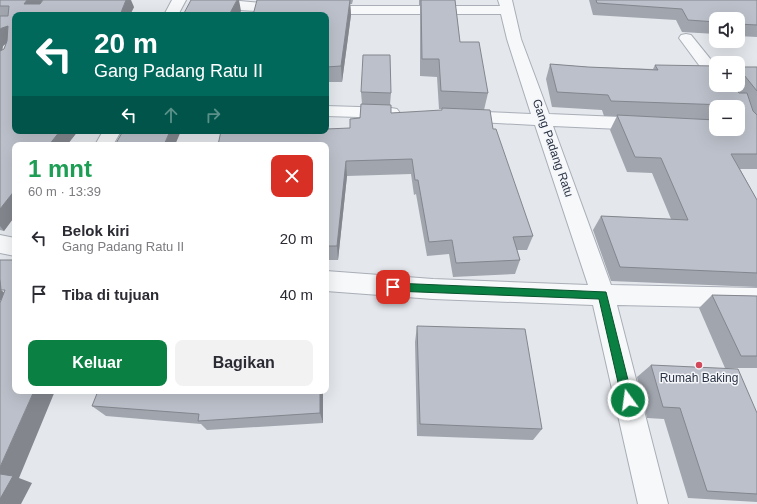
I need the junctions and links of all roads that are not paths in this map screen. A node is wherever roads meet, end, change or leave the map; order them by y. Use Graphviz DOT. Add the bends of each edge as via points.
graph roads {
  1 [pos="179,0"];
  2 [pos="208,0"];
  3 [pos="505,5"];
  4 [pos="173,12"];
  5 [pos="686,38"];
  6 [pos="709,68"];
  7 [pos="329,111"];
  8 [pos="410,114"];
  9 [pos="441,115"];
  10 [pos="543,119"];
  11 [pos="661,125"];
  12 [pos="0,244"];
  13 [pos="12,246"];
  14 [pos="329,281"];
  15 [pos="603,295"];
  16 [pos="757,298"];
  17 [pos="653,504"];
  1 -- 4 [label="street"];
  2 -- 3 [label="street" via="238,6 300,9"];
  3 -- 10 [label="street, Gang Padang Ratu" via="514,39"];
  5 -- 6 [label="street"];
  7 -- 8 [label="street"];
  9 -- 10 [label="street"];
  10 -- 11 [label="street"];
  10 -- 15 [label="street, Gang Padang Ratu"];
  12 -- 13 [label="street"];
  14 -- 15 [label="street" via="378,286"];
  15 -- 16 [label="street"];
  15 -- 17 [label="street, Gang Padang Ratu"];
}
